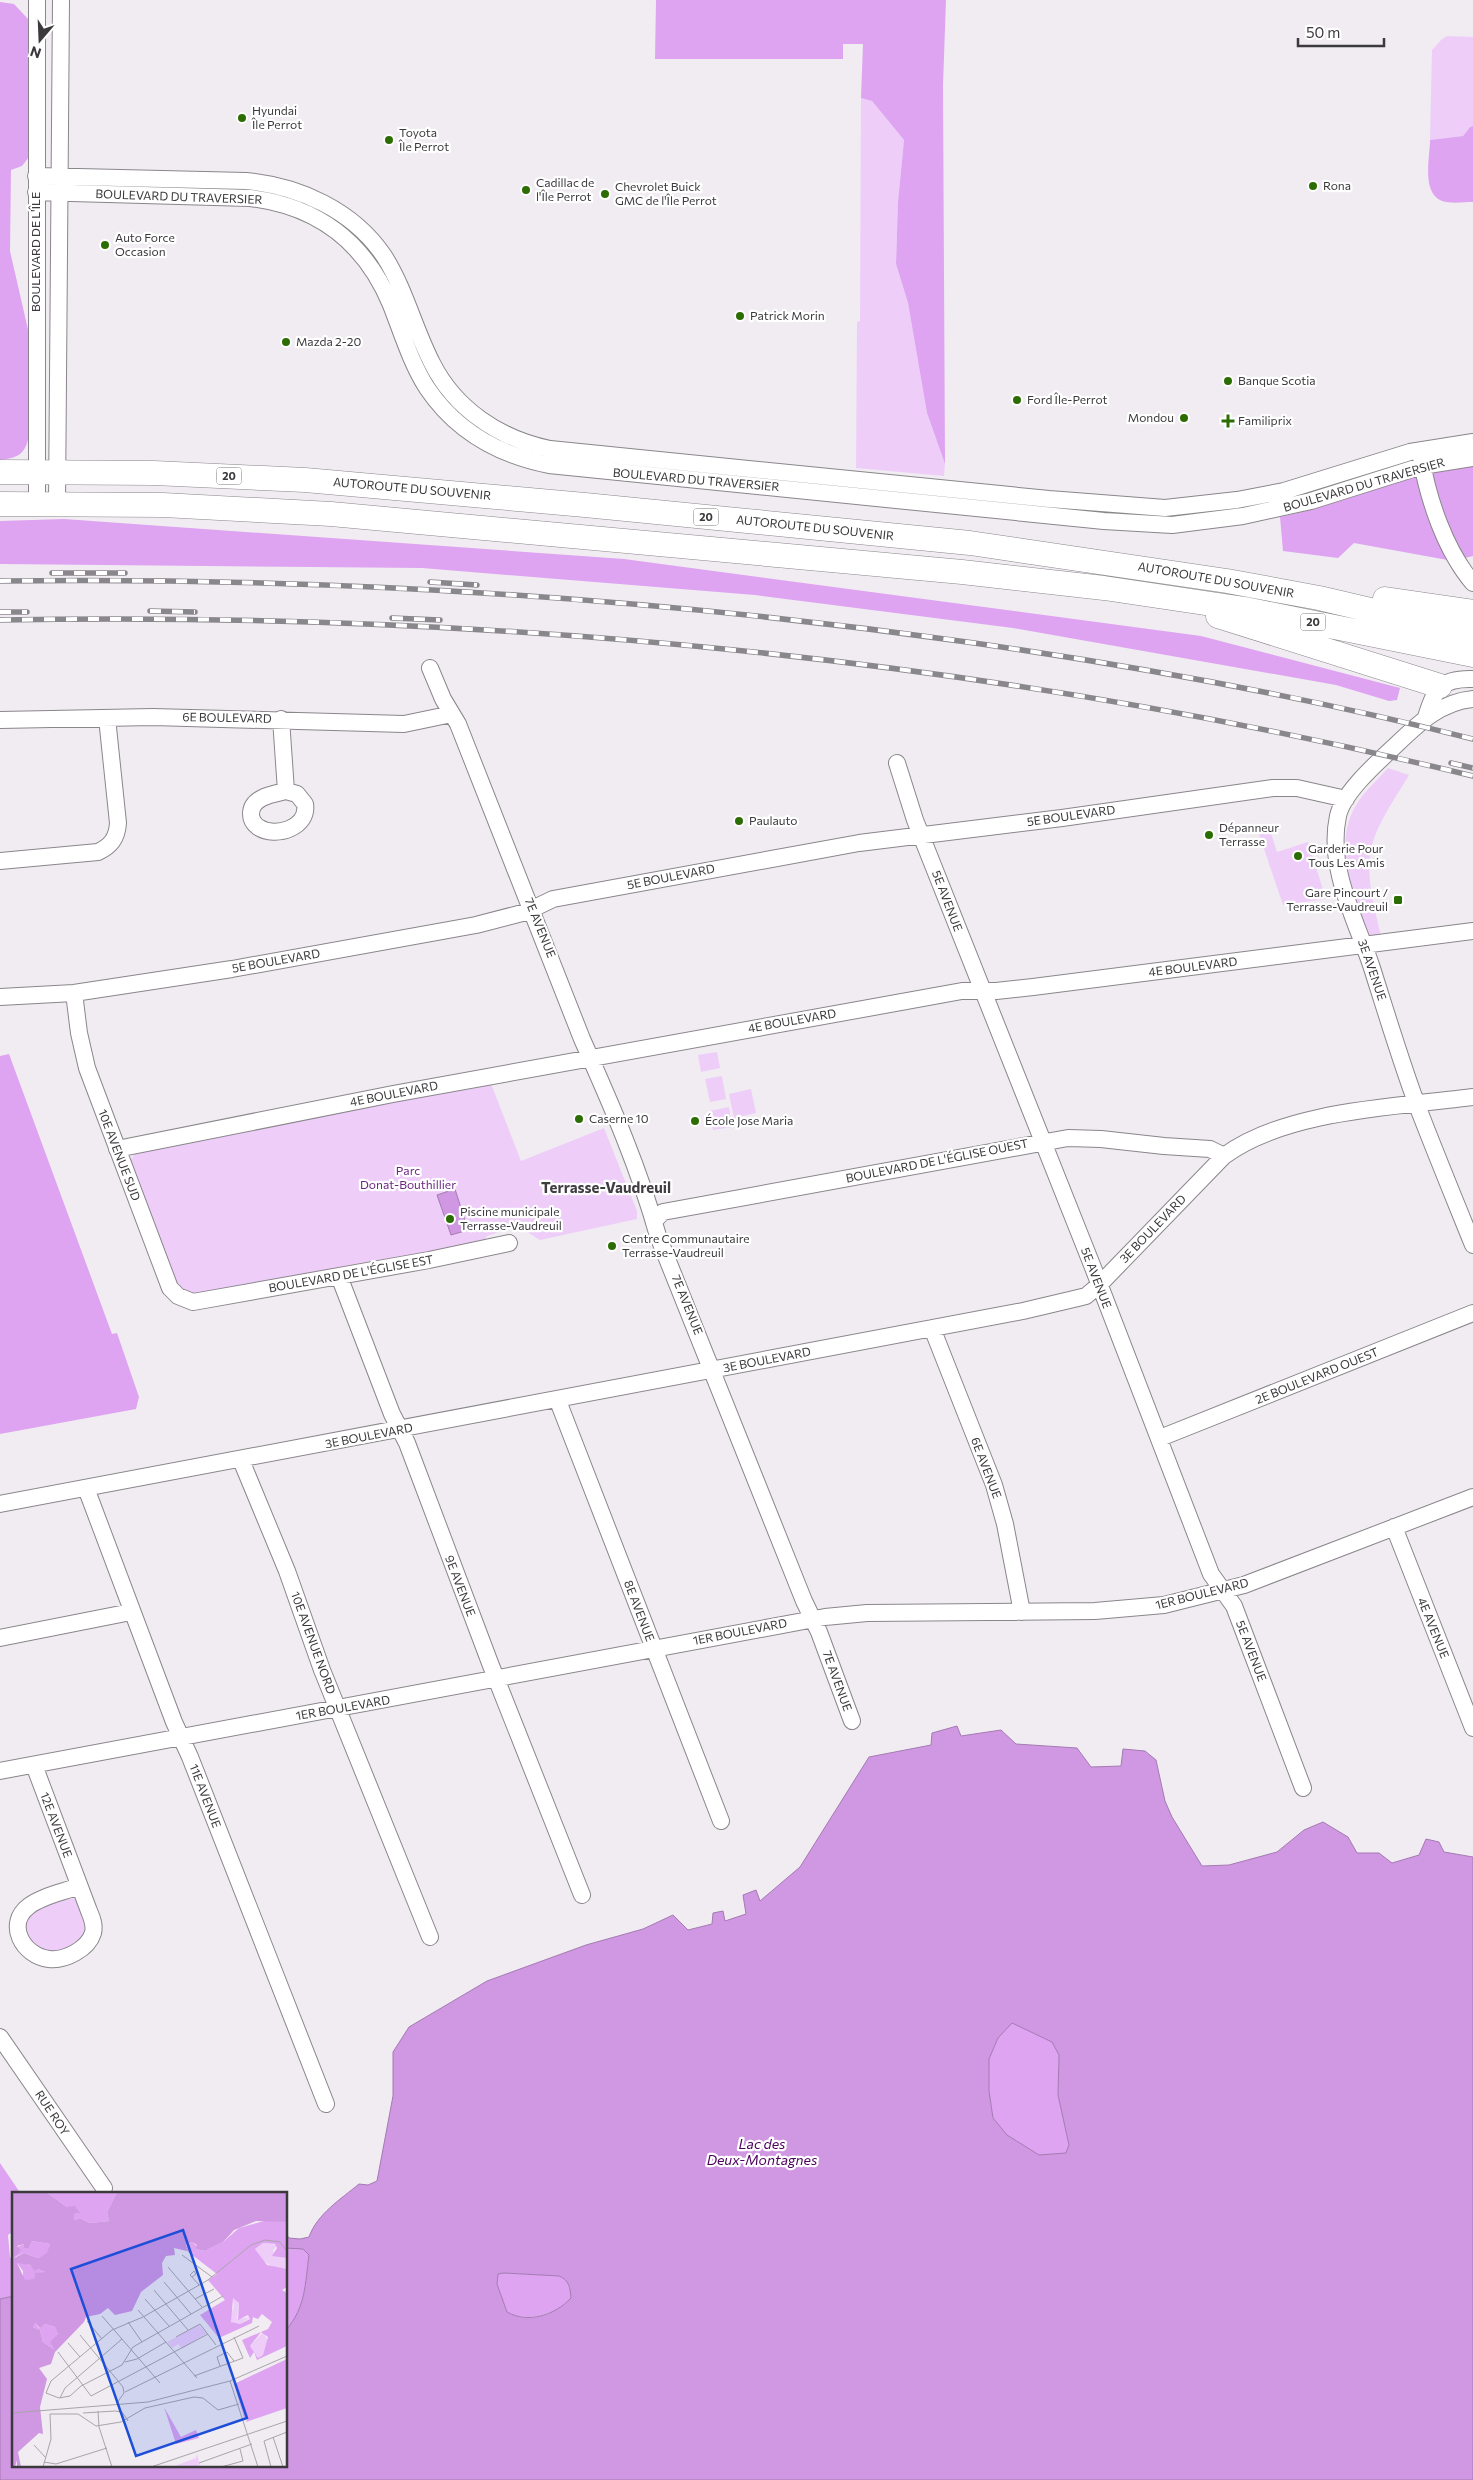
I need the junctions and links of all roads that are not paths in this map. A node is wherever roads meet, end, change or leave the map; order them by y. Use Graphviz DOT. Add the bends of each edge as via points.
graph roads {
  1 [pos="35,1"];
  2 [pos="61,1"];
  3 [pos="36,184"];
  4 [pos="60,185"];
  5 [pos="407,324"];
  6 [pos="1473,442"];
  7 [pos="1415,451"];
  8 [pos="1473,458"];
  9 [pos="1422,466"];
  10 [pos="0,472"];
  11 [pos="48,472"];
  12 [pos="0,504"];
  13 [pos="47,504"];
  14 [pos="1473,583"];
  15 [pos="1254,586"];
  16 [pos="1152,595"];
  17 [pos="1473,612"];
  18 [pos="1473,634"];
  19 [pos="1473,655"];
  20 [pos="430,668"];
  21 [pos="1473,679"];
  22 [pos="1440,686"];
  23 [pos="1473,698"];
  24 [pos="452,714"];
  25 [pos="1426,717"];
  26 [pos="107,718"];
  27 [pos="281,719"];
  28 [pos="0,720"];
  29 [pos="896,763"];
  30 [pos="286,791"];
  31 [pos="1346,799"];
  32 [pos="922,836"];
  33 [pos="0,861"];
  34 [pos="533,910"];
  35 [pos="1473,930"];
  36 [pos="1364,944"];
  37 [pos="982,991"];
  38 [pos="74,993"];
  39 [pos="0,997"];
  40 [pos="590,1057"];
  41 [pos="1473,1097"];
  42 [pos="1417,1104"];
  43 [pos="1042,1142"];
  44 [pos="117,1149"];
  45 [pos="1224,1156"];
  46 [pos="654,1220"];
  47 [pos="509,1243"];
  48 [pos="1473,1245"];
  49 [pos="339,1276"];
  50 [pos="1099,1285"];
  51 [pos="193,1302"];
  52 [pos="1473,1313"];
  53 [pos="932,1328"];
  54 [pos="713,1370"];
  55 [pos="558,1401"];
  56 [pos="400,1430"];
  57 [pos="1160,1438"];
  58 [pos="241,1460"];
  59 [pos="86,1488"];
  60 [pos="1473,1496"];
  61 [pos="0,1504"];
  62 [pos="1394,1527"];
  63 [pos="1223,1591"];
  64 [pos="131,1612"];
  65 [pos="1022,1612"];
  66 [pos="812,1619"];
  67 [pos="0,1638"];
  68 [pos="654,1648"];
  69 [pos="496,1678"];
  70 [pos="338,1708"];
  71 [pos="852,1720"];
  72 [pos="1473,1728"];
  73 [pos="181,1736"];
  74 [pos="34,1765"];
  75 [pos="0,1771"];
  76 [pos="1303,1788"];
  77 [pos="721,1821"];
  78 [pos="79,1886"];
  79 [pos="582,1895"];
  80 [pos="430,1937"];
  81 [pos="0,2037"];
  82 [pos="326,2104"];
  83 [pos="104,2188"];
  1 -- 2 [label="street"];
  1 -- 3 [label="street, BOULEVARD DE L'ÎLE"];
  2 -- 4 [label="street, BOULEVARD DE L'ÎLE"];
  3 -- 4 [label="street, BOULEVARD DU TRAVERSIER"];
  3 -- 11 [label="street, BOULEVARD DE L'ÎLE"];
  4 -- 5 [label="street, BOULEVARD DU TRAVERSIER" via="268,200 296,208 335,230 359,252"];
  4 -- 11 [label="street, BOULEVARD DE L'ÎLE"];
  5 -- 7 [label="street, BOULEVARD DU TRAVERSIER" via="440,377 470,412 509,436 566,451 1165,508 1284,491"];
  5 -- 9 [label="street, BOULEVARD DU TRAVERSIER" via="414,363 427,387 454,419 504,452 558,467 1172,525 1286,507"];
  6 -- 7 [label="street, BOULEVARD DU TRAVERSIER"];
  7 -- 9 [label="street"];
  8 -- 9 [label="street, BOULEVARD DU TRAVERSIER"];
  9 -- 14 [label="street" via="1442,528 1458,562"];
  10 -- 11 [label="highway, AUTOROUTE DU SOUVENIR / 20"];
  11 -- 13 [label="street, BOULEVARD DE L'ÎLE"];
  11 -- 15 [label="highway, AUTOROUTE DU SOUVENIR / 20" via="280,478 576,504 970,543 1126,564"];
  12 -- 13 [label="highway, AUTOROUTE DU SOUVENIR / 20"];
  13 -- 16 [label="highway, AUTOROUTE DU SOUVENIR / 20" via="226,508 359,516 962,572"];
  15 -- 17 [label="highway"];
  15 -- 18 [label="highway, AUTOROUTE DU SOUVENIR / 20"];
  16 -- 19 [label="highway, AUTOROUTE DU SOUVENIR / 20" via="1277,615"];
  16 -- 22 [label="highway"];
  20 -- 24 [label="street, 7E AVENUE"];
  21 -- 22 [label="street"];
  22 -- 23 [label="street, 3E AVENUE"];
  22 -- 25 [label="street, 3E AVENUE" via="1434,691"];
  23 -- 25 [label="street, 3E AVENUE" via="1456,701"];
  24 -- 27 [label="street, 6E BOULEVARD" via="404,724"];
  24 -- 34 [label="street, 7E AVENUE"];
  25 -- 31 [label="street, 3E AVENUE"];
  26 -- 27 [label="street, 6E BOULEVARD"];
  26 -- 28 [label="street, 6E BOULEVARD"];
  26 -- 33 [label="street" via="118,824 110,844 98,852"];
  27 -- 30 [label="street"];
  29 -- 32 [label="street, 5E AVENUE"];
  31 -- 32 [label="street, 5E BOULEVARD" via="1297,788 1273,788"];
  31 -- 36 [label="street, 3E AVENUE" via="1338,816 1337,853 1345,891"];
  32 -- 34 [label="street, 5E BOULEVARD" via="859,843 716,868 554,900"];
  32 -- 37 [label="street, 5E AVENUE"];
  34 -- 38 [label="street, 5E BOULEVARD" via="476,924 232,970"];
  34 -- 40 [label="street, 7E AVENUE"];
  35 -- 36 [label="street, 4E BOULEVARD"];
  36 -- 37 [label="street, 4E BOULEVARD" via="1094,980"];
  36 -- 42 [label="street, 3E AVENUE"];
  37 -- 40 [label="street, 4E BOULEVARD" via="962,991"];
  37 -- 43 [label="street, 5E AVENUE"];
  38 -- 39 [label="street, 5E BOULEVARD"];
  38 -- 44 [label="street, 10E AVENUE SUD" via="87,1068"];
  40 -- 44 [label="street, 4E BOULEVARD"];
  40 -- 46 [label="street, 7E AVENUE" via="615,1113"];
  41 -- 42 [label="street, 3E BOULEVARD"];
  42 -- 45 [label="street, 3E BOULEVARD" via="1343,1114 1281,1128 1248,1140"];
  42 -- 48 [label="street, 3E AVENUE"];
  43 -- 45 [label="street, BOULEVARD DE L'ÉGLISE OUEST" via="1068,1138 1101,1139 1210,1149"];
  43 -- 46 [label="street, BOULEVARD DE L'ÉGLISE OUEST" via="663,1212"];
  43 -- 50 [label="street, 5E AVENUE"];
  44 -- 51 [label="street, 10E AVENUE SUD" via="170,1288 178,1296"];
  45 -- 50 [label="street, 3E BOULEVARD"];
  46 -- 54 [label="street, 7E AVENUE"];
  47 -- 49 [label="street, BOULEVARD DE L'ÉGLISE EST"];
  49 -- 51 [label="street, BOULEVARD DE L'ÉGLISE EST"];
  49 -- 56 [label="street, 9E AVENUE"];
  50 -- 53 [label="street, 3E BOULEVARD" via="1086,1296 1055,1305"];
  50 -- 57 [label="street, 5E AVENUE"];
  52 -- 57 [label="street, 2E BOULEVARD OUEST"];
  53 -- 54 [label="street, 3E BOULEVARD"];
  53 -- 65 [label="street, 6E AVENUE" via="994,1485"];
  54 -- 55 [label="street, 3E BOULEVARD"];
  54 -- 66 [label="street, 7E AVENUE"];
  55 -- 56 [label="street, 3E BOULEVARD"];
  55 -- 68 [label="street, 8E AVENUE"];
  56 -- 58 [label="street, 3E BOULEVARD"];
  56 -- 69 [label="street, 9E AVENUE"];
  57 -- 63 [label="street, 5E AVENUE" via="1211,1574"];
  58 -- 59 [label="street, 3E BOULEVARD"];
  58 -- 70 [label="street, 10E AVENUE NORD"];
  59 -- 61 [label="street, 3E BOULEVARD"];
  59 -- 64 [label="street, 11E AVENUE"];
  60 -- 62 [label="street, 1ER BOULEVARD"];
  62 -- 63 [label="street, 1ER BOULEVARD"];
  62 -- 72 [label="street, 4E AVENUE"];
  63 -- 65 [label="street, 1ER BOULEVARD" via="1143,1608"];
  63 -- 76 [label="street, 5E AVENUE" via="1234,1606"];
  64 -- 67 [label="street"];
  64 -- 73 [label="street, 11E AVENUE"];
  65 -- 66 [label="street, 1ER BOULEVARD" via="867,1613"];
  66 -- 68 [label="street, 1ER BOULEVARD"];
  66 -- 71 [label="street, 7E AVENUE"];
  68 -- 69 [label="street, 1ER BOULEVARD"];
  68 -- 77 [label="street, 8E AVENUE"];
  69 -- 70 [label="street, 1ER BOULEVARD"];
  69 -- 79 [label="street, 9E AVENUE"];
  70 -- 73 [label="street, 1ER BOULEVARD"];
  70 -- 80 [label="street, 10E AVENUE NORD"];
  73 -- 74 [label="street, 1ER BOULEVARD"];
  73 -- 82 [label="street, 11E AVENUE"];
  74 -- 75 [label="street, 1ER BOULEVARD"];
  74 -- 78 [label="street, 12E AVENUE"];
  78 -- 78 [label="street, 12E AVENUE" via="31,1904 21,1915 18,1935 34,1954 48,1959 64,1957 85,1946 90,1939 93,1920"];
  81 -- 83 [label="street, RUE ROY"];
}
